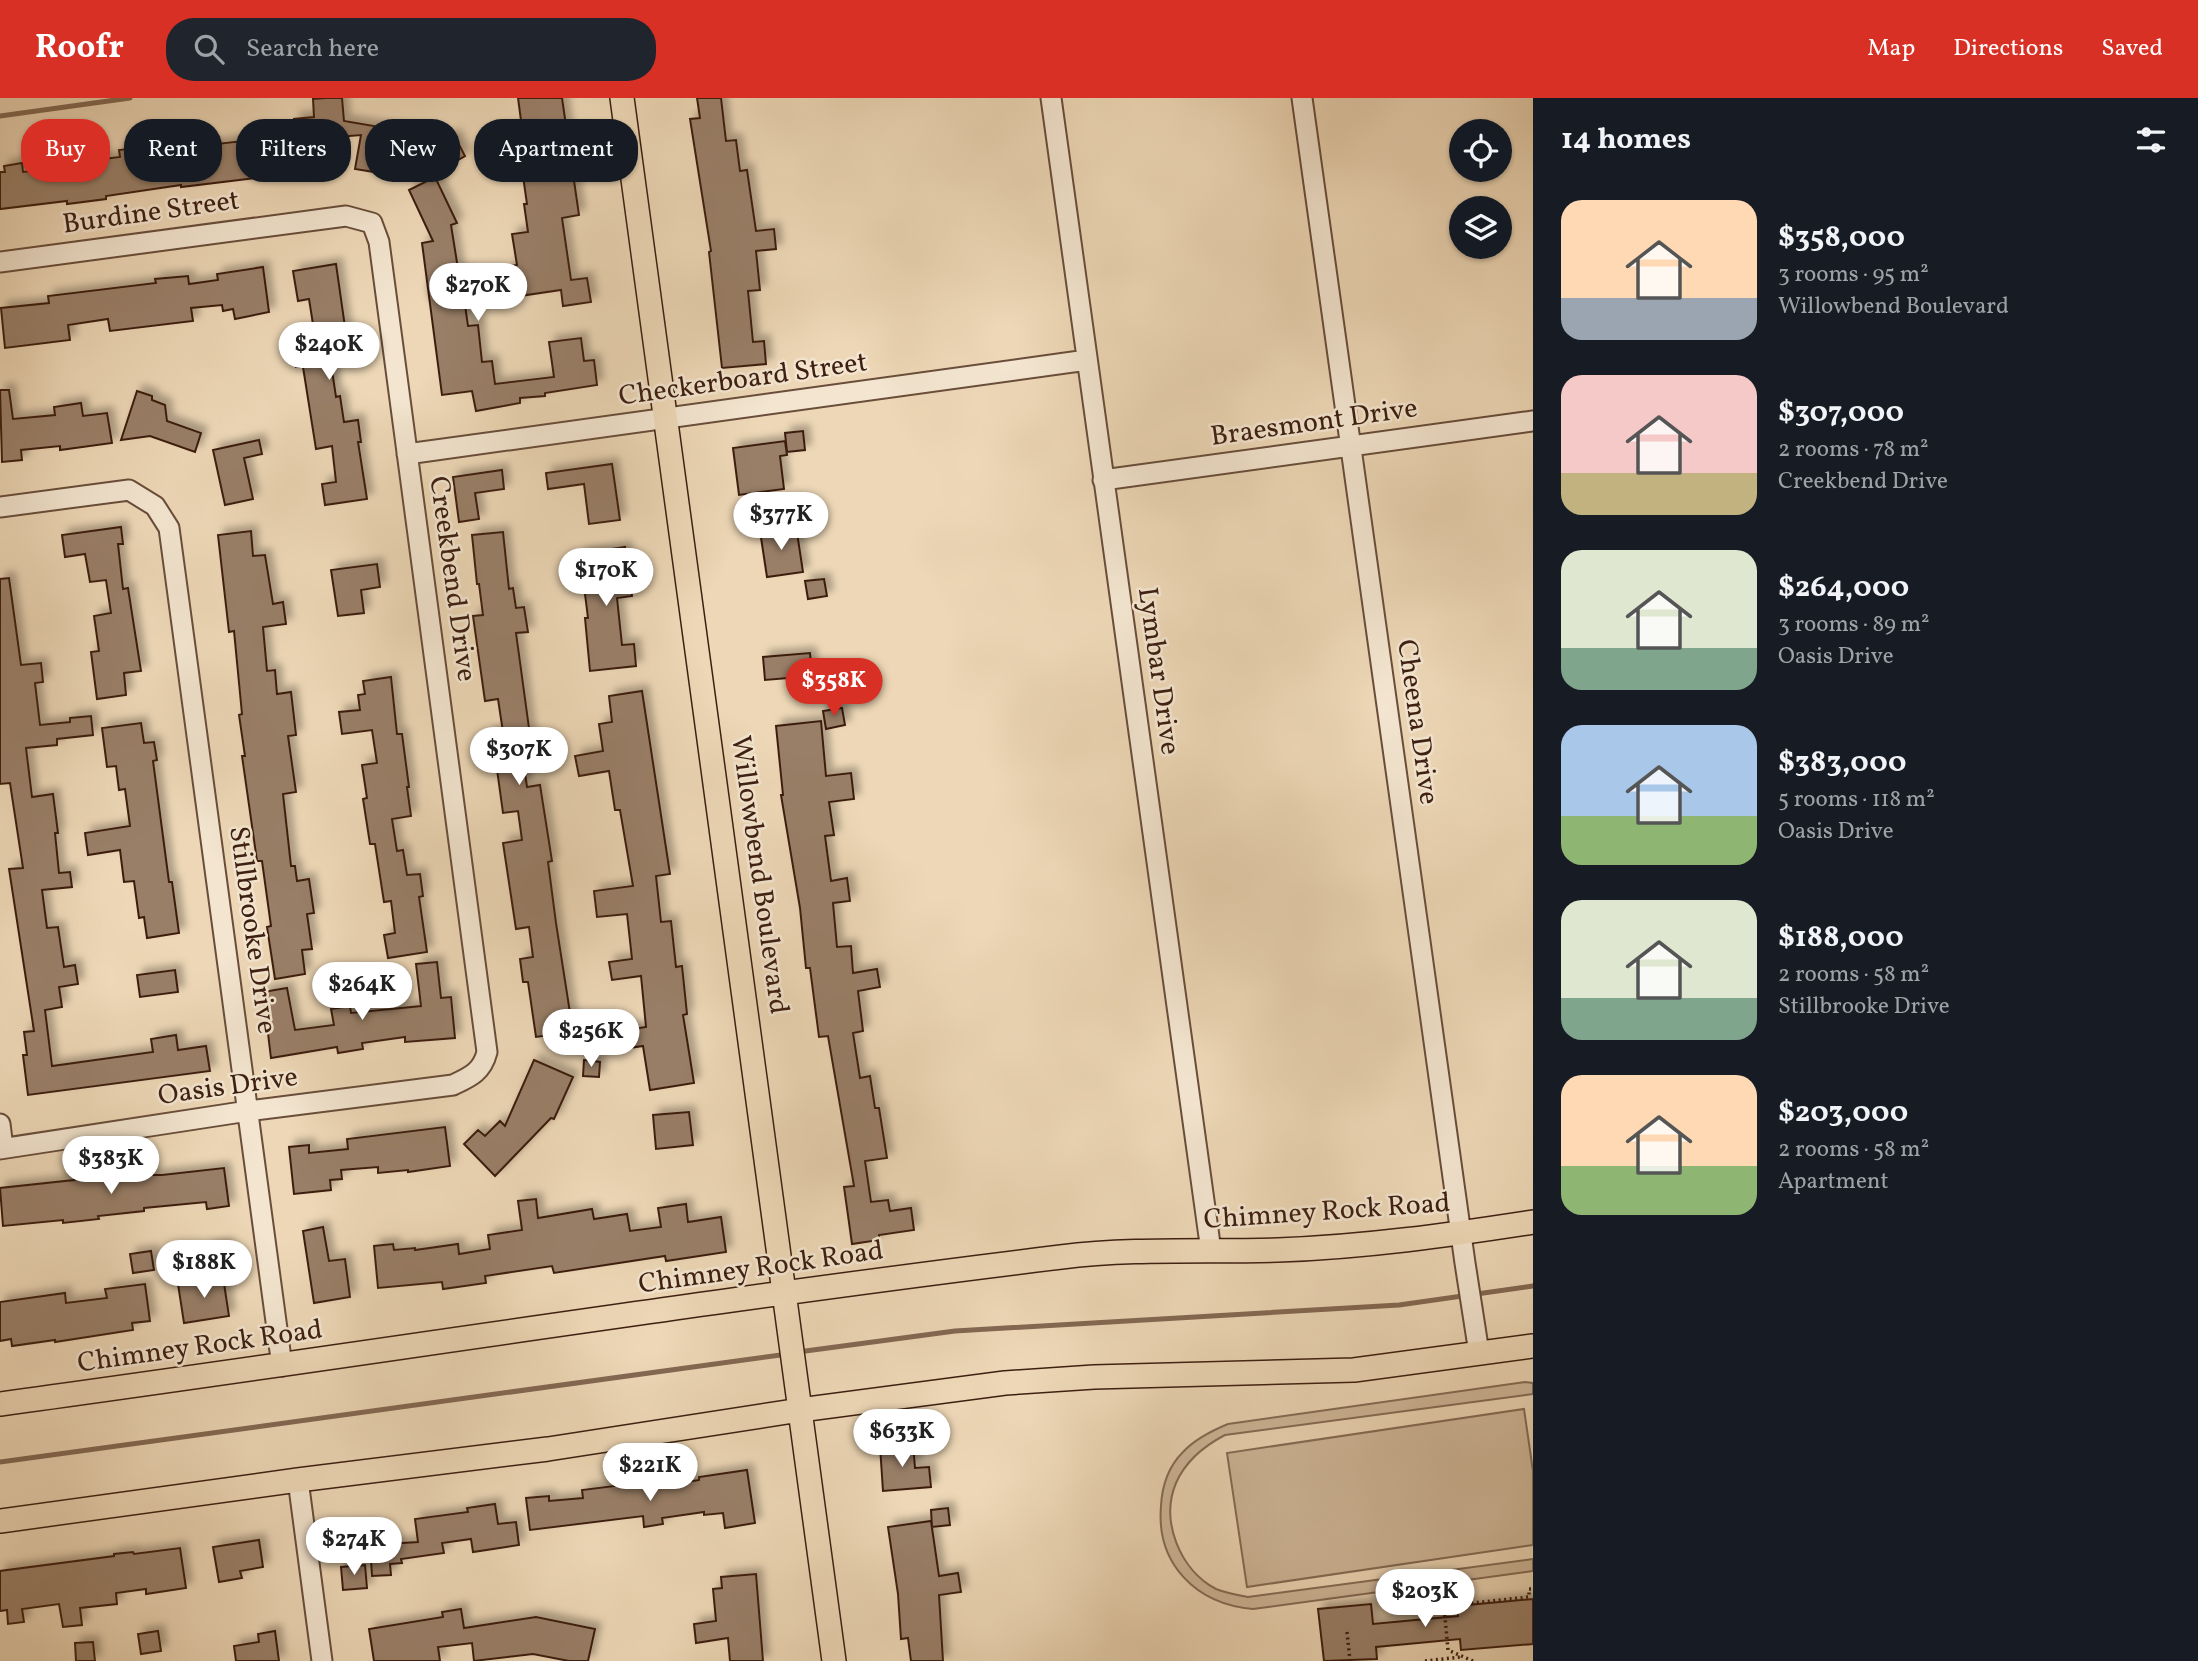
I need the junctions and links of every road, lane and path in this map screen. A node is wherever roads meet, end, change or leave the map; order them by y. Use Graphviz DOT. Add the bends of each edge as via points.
graph roads {
  1 [pos="622,98"];
  2 [pos="1051,98"];
  3 [pos="1302,98"];
  4 [pos="379,242"];
  5 [pos="0,262"];
  6 [pos="1087,360"];
  7 [pos="666,419"];
  8 [pos="1533,421"];
  9 [pos="1350,446"];
  10 [pos="407,454"];
  11 [pos="1103,480"];
  12 [pos="0,508"];
  13 [pos="464,1080"];
  14 [pos="248,1111"];
  15 [pos="0,1124"];
  16 [pos="2,1149"];
  17 [pos="1533,1223"];
  18 [pos="1461,1233"];
  19 [pos="1211,1251"];
  20 [pos="786,1294"];
  21 [pos="1533,1346"];
  22 [pos="1479,1353"];
  23 [pos="282,1366"];
  24 [pos="0,1404"];
  25 [pos="800,1410"];
  26 [pos="298,1480"];
  27 [pos="0,1521"];
  28 [pos="1533,1589"];
  29 [pos="1347,1632"];
  30 [pos="1464,1657"];
  31 [pos="323,1661"];
  32 [pos="834,1661"];
  33 [pos="1350,1661"];
  34 [pos="1425,1661"];
  35 [pos="1433,1661"];
  36 [pos="1473,1661"];
  1 -- 7 [label="main road, Willowbend Boulevard"];
  2 -- 6 [label="street, Lymbar Drive"];
  3 -- 9 [label="street, Cheena Drive"];
  4 -- 5 [label="street, Burdine Street" via="372,223 346,216"];
  4 -- 10 [label="street, Creekbend Drive"];
  6 -- 7 [label="street, Checkerboard Street"];
  6 -- 11 [label="street, Lymbar Drive"];
  7 -- 10 [label="street, Checkerboard Street"];
  7 -- 20 [label="main road, Willowbend Boulevard"];
  8 -- 9 [label="street, Braesmont Drive"];
  9 -- 11 [label="street, Braesmont Drive"];
  9 -- 18 [label="street, Cheena Drive"];
  10 -- 13 [label="street, Creekbend Drive" via="487,1052 483,1066"];
  11 -- 19 [label="street, Lymbar Drive"];
  12 -- 14 [label="street, Stillbrooke Drive" via="129,490 155,506 169,528"];
  13 -- 14 [label="street, Oasis Drive"];
  14 -- 16 [label="street, Oasis Drive"];
  14 -- 23 [label="street, Stillbrooke Drive"];
  15 -- 16 [label="street"];
  17 -- 18 [label="main road, Chimney Rock Road"];
  18 -- 19 [label="main road, Chimney Rock Road" via="1358,1245"];
  18 -- 22 [label="street, Cheena Drive"];
  19 -- 20 [label="main road, Chimney Rock Road" via="1136,1250 1065,1256"];
  20 -- 23 [label="main road, Chimney Rock Road"];
  20 -- 25 [label="main road, Willowbend Boulevard"];
  21 -- 22 [label="main road"];
  22 -- 25 [label="main road" via="1354,1370 1005,1383"];
  23 -- 24 [label="main road, Chimney Rock Road"];
  25 -- 26 [label="main road" via="548,1449"];
  25 -- 32 [label="main road, Willowbend Boulevard"];
  26 -- 27 [label="main road"];
  26 -- 31 [label="street"];
  28 -- 30 [label="path" via="1529,1589 1530,1597 1444,1606 1448,1650"];
  29 -- 33 [label="path"];
  30 -- 35 [label="path"];
  30 -- 36 [label="path"];
  34 -- 35 [label="path"];
}
